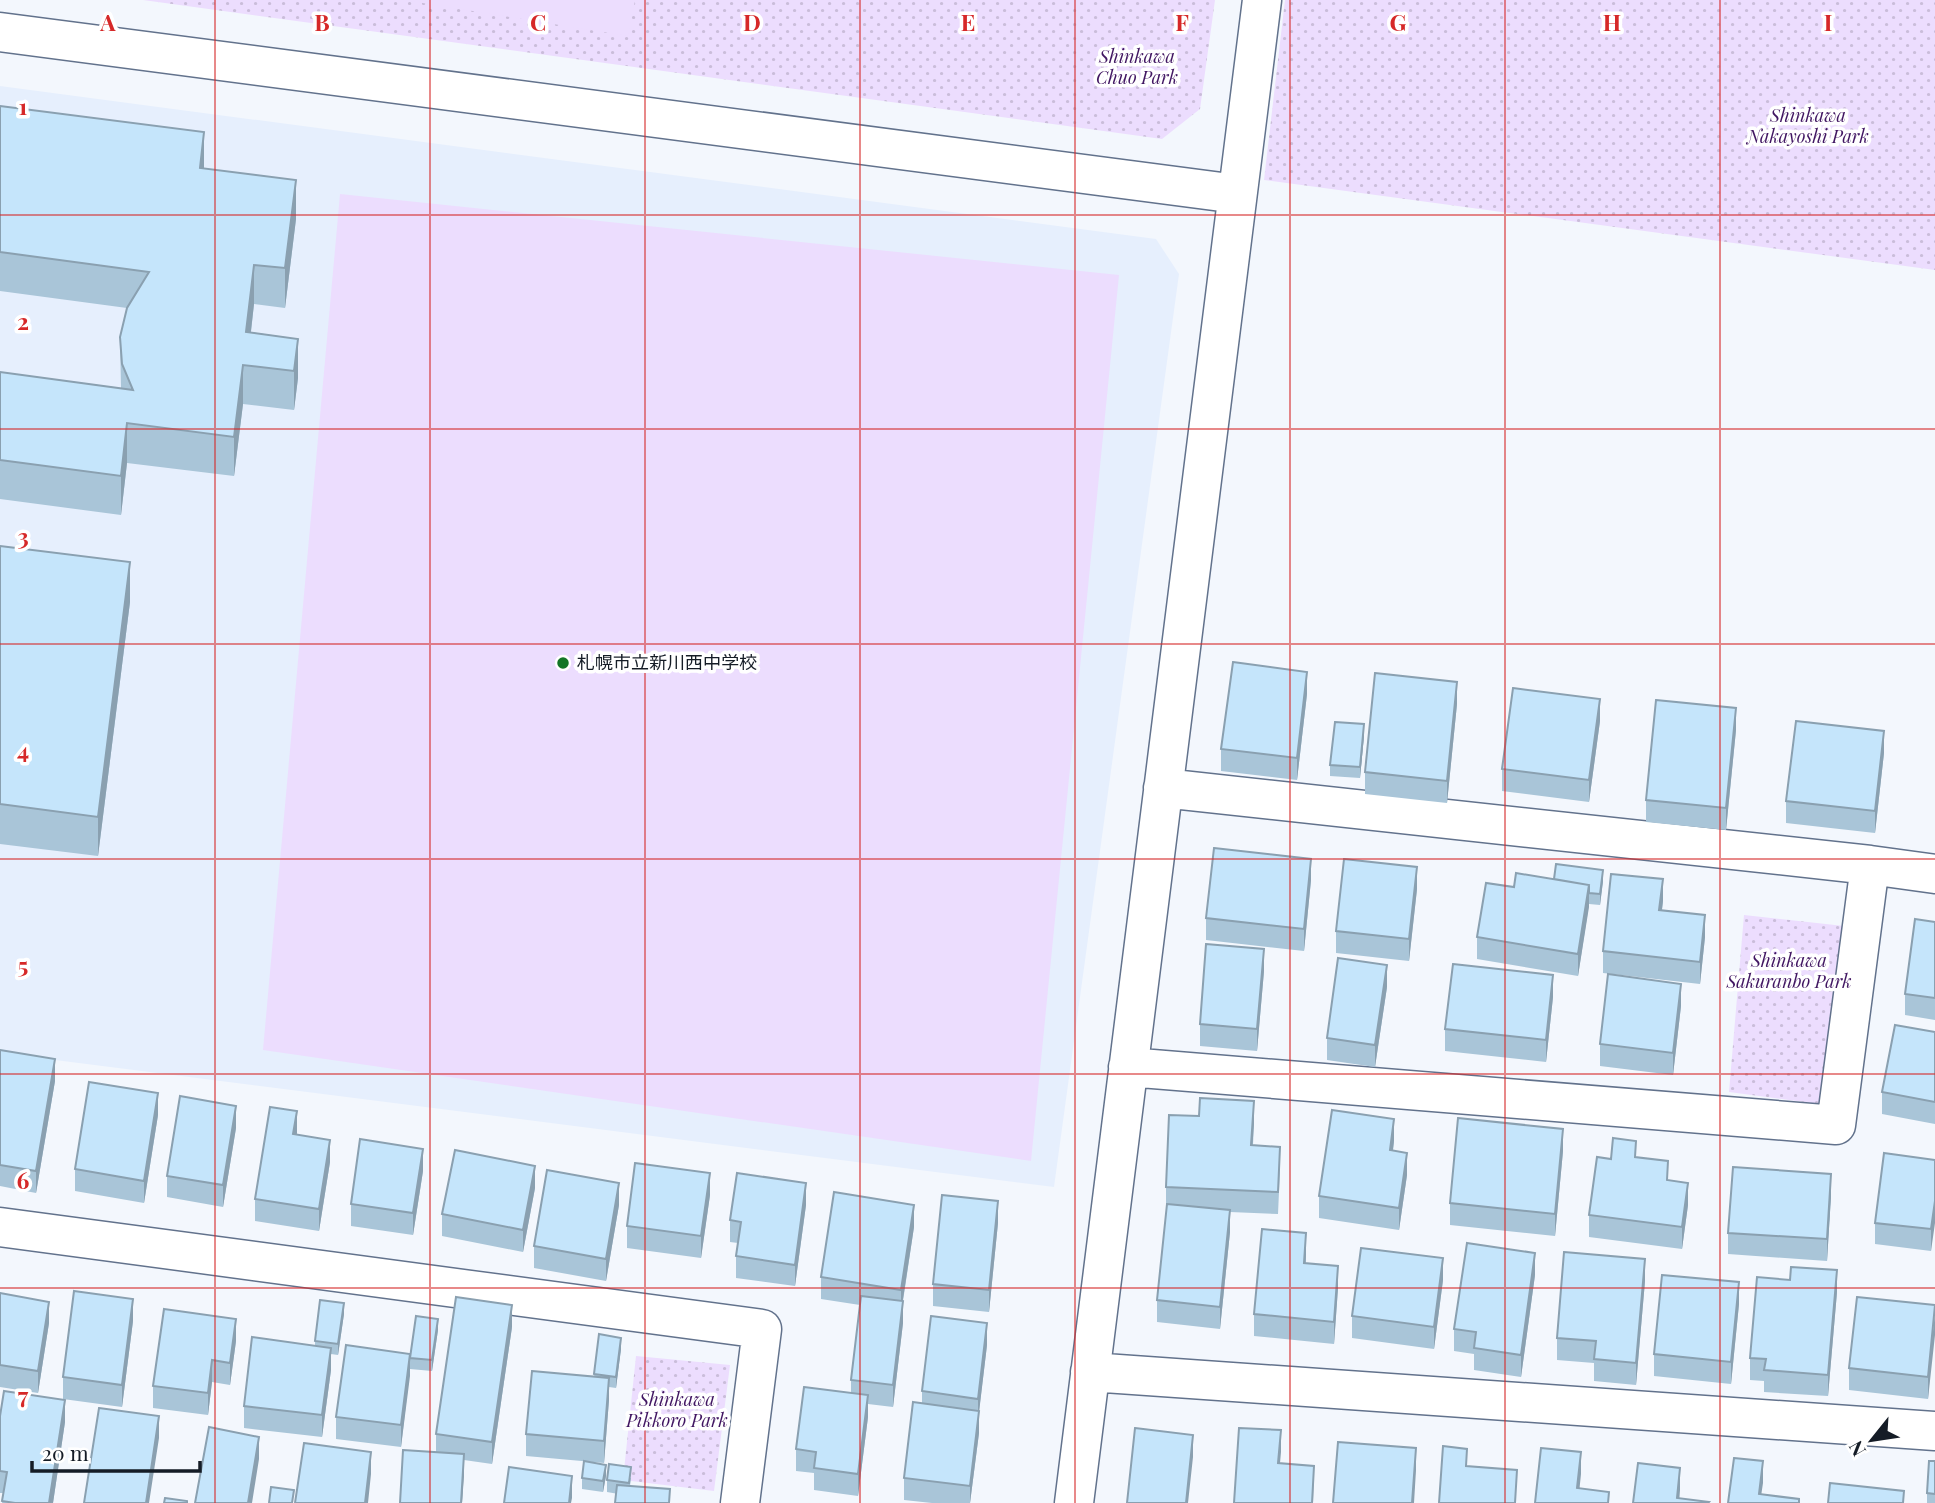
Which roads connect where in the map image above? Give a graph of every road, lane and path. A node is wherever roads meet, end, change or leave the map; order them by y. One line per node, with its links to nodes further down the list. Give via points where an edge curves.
1 (1262, 0): 3 (street)
2 (0, 32): 3 (street)
3 (1237, 194): 4 (street)
4 (1163, 788): 5 (street); 7 (street)
5 (1870, 865): 6 (street); 7 (street, via 1836,1125)
6 (1935, 874)
7 (1128, 1067): 9 (street)
8 (0, 1227): 11 (street, via 762,1329)
9 (1090, 1372): 10 (street); 12 (street)
10 (1935, 1431)
11 (740, 1503)
12 (1074, 1503)

